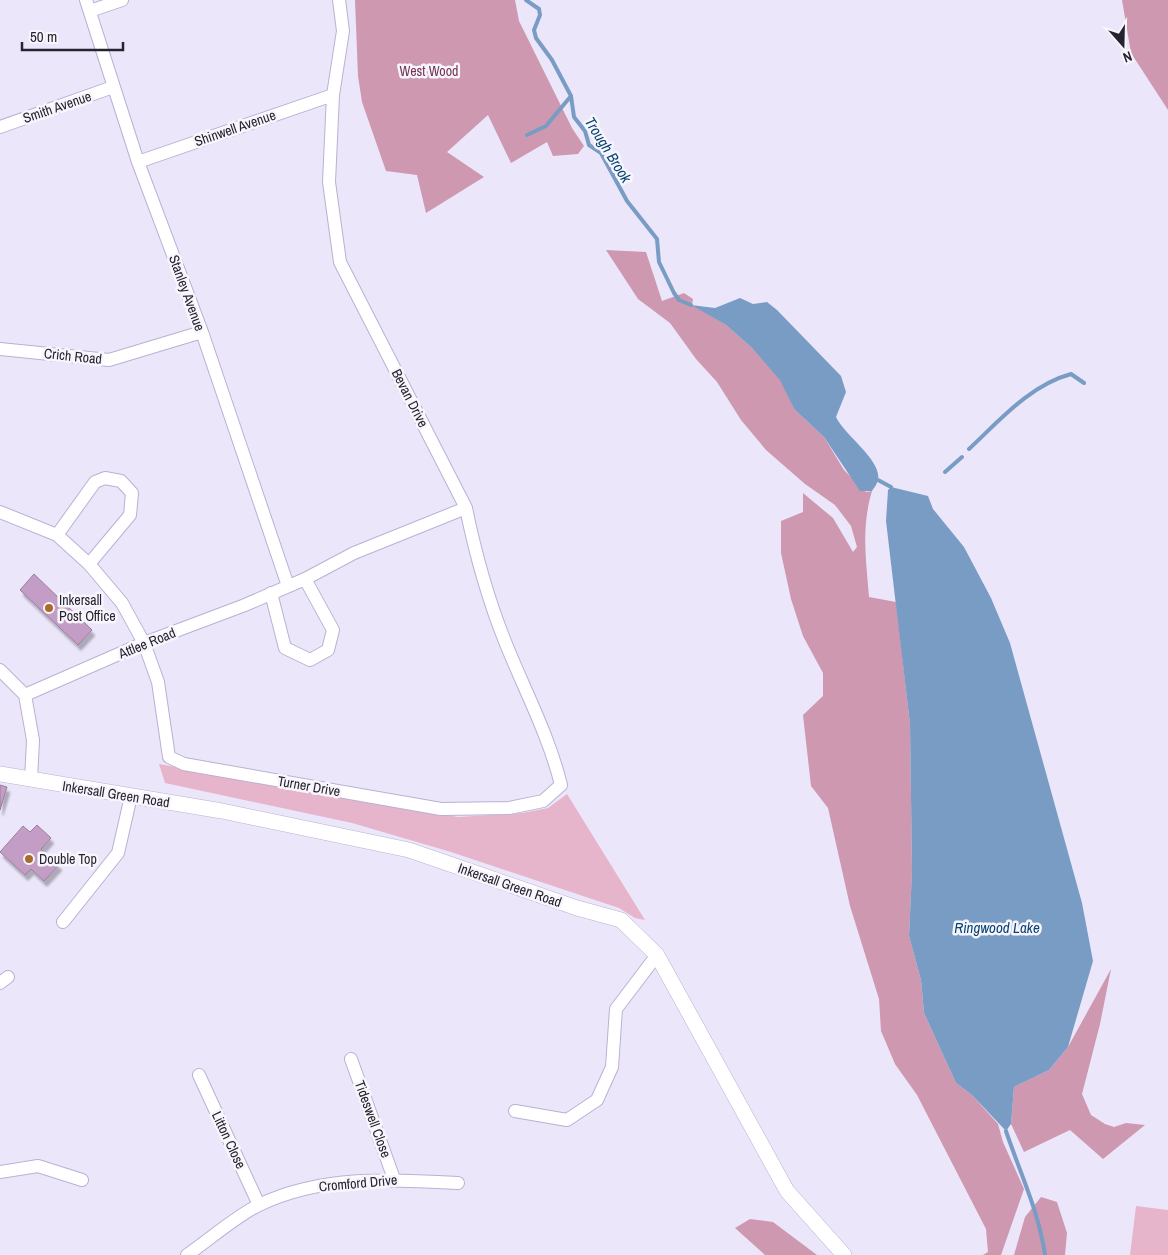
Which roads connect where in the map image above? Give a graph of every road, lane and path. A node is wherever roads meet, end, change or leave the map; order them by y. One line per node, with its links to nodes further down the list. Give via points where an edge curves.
1 (122, 0): 3 (street)
2 (339, 0): 5 (street, Bevan Drive, via 343,31)
3 (88, 6): 4 (street, Stanley Avenue)
4 (113, 87): 6 (street, Smith Avenue); 7 (street, Stanley Avenue)
5 (333, 94): 7 (street, Shinwell Avenue); 10 (street, Bevan Drive, via 329,182 340,262)
6 (0, 127)
7 (138, 162): 8 (street, Stanley Avenue)
8 (202, 332): 9 (street, Crich Road, via 109,360); 15 (street, Stanley Avenue)
9 (0, 349)
10 (466, 508): 14 (street, Attlee Road, via 354,553); 22 (street, Bevan Drive, via 471,535 505,642 554,755)
11 (0, 512): 12 (street)
12 (57, 535): 13 (street); 13 (street, via 95,482 105,478 121,481 132,493 130,515)
13 (89, 564): 17 (street, via 122,603)
14 (305, 578): 15 (street, Attlee Road); 16 (street, via 333,630 328,650 310,660 285,648)
15 (288, 586): 16 (street, Attlee Road)
16 (270, 594): 17 (street, Attlee Road)
17 (144, 643): 19 (street, Attlee Road); 22 (street, Turner Drive, via 158,682 169,757 184,764 441,808 509,808 543,800)
18 (0, 670): 19 (street)
19 (25, 695): 21 (street, via 33,740)
20 (0, 774): 21 (street, Inkersall Green Road)
21 (31, 780): 23 (street, Inkersall Green Road)
22 (561, 786)
23 (131, 796): 24 (street, via 118,854); 25 (street, Inkersall Green Road, via 222,811 409,850 621,920)
24 (64, 922)
25 (657, 955): 28 (street, via 616,1010 612,1067 596,1100 567,1120); 35 (street, Inkersall Green Road, via 787,1191)
26 (351, 1059): 30 (street, Tideswell Close)
27 (199, 1075): 33 (street, Litton Close)
28 (515, 1111)
29 (0, 1172): 31 (street, via 38,1166)
30 (394, 1179): 32 (street, Cromford Drive); 33 (street, Cromford Drive, via 320,1185)
31 (82, 1180)
32 (458, 1183)
33 (259, 1205): 34 (street, Cromford Drive)
34 (187, 1255)
35 (844, 1255)

